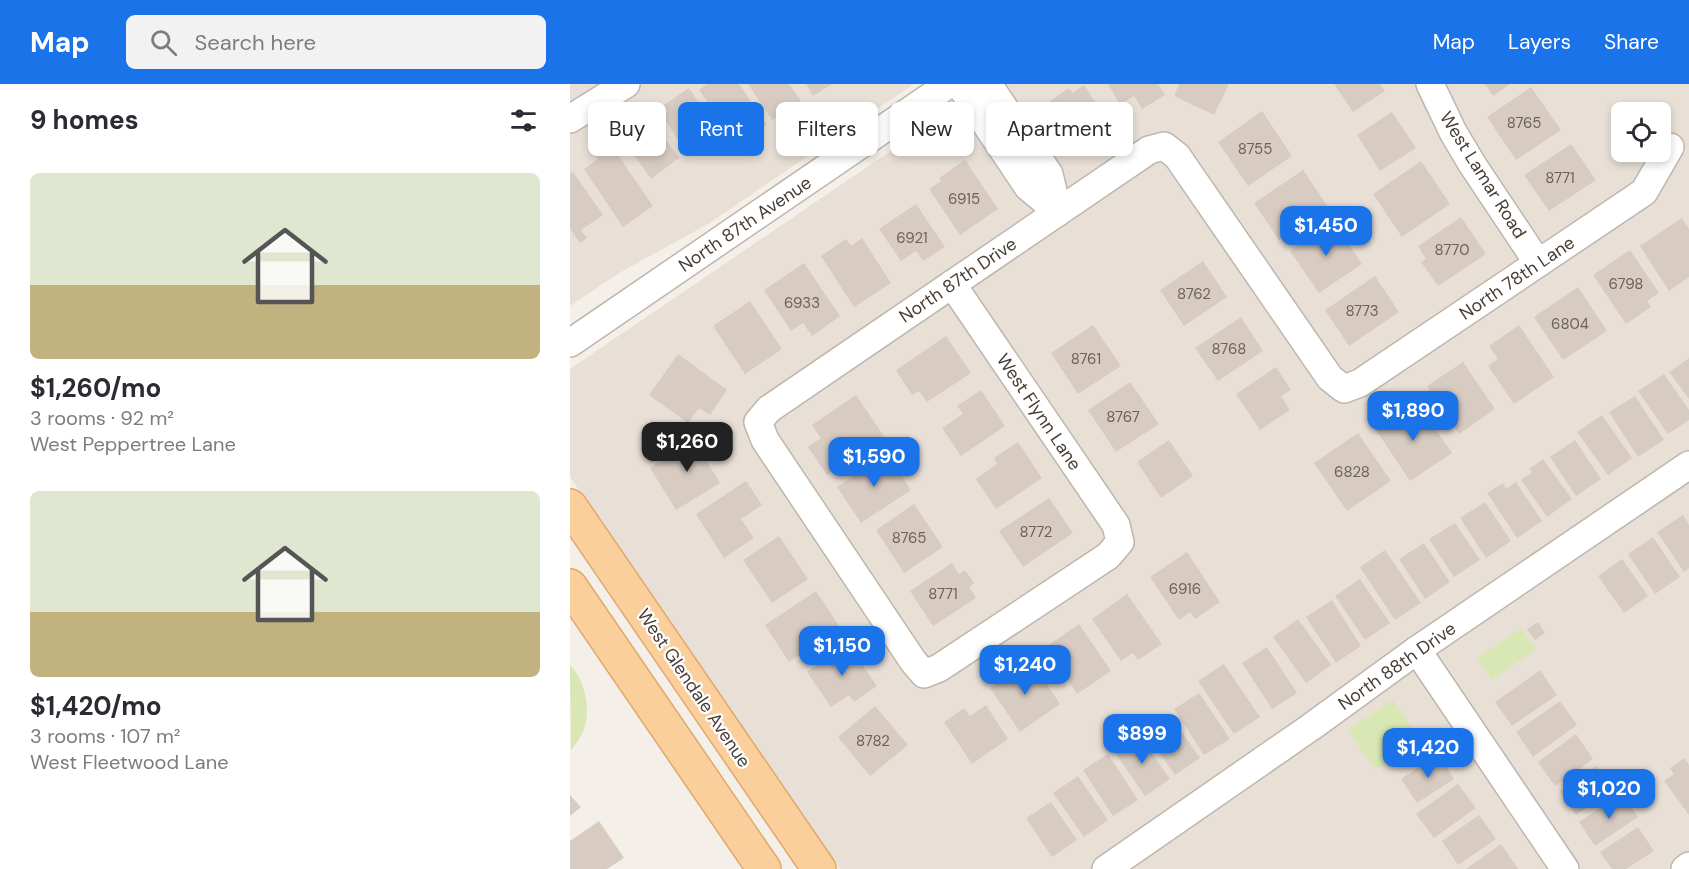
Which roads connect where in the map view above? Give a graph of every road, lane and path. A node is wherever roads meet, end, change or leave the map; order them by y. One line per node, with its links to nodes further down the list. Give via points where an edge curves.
1 (626, 84): 6 (street)
2 (949, 84): 11 (street, North 87th Avenue)
3 (959, 84): 8 (street, via 1028,187)
4 (988, 84): 8 (street, via 1049,174)
5 (1430, 84): 9 (street, West Lamar Road, via 1467,156)
6 (570, 119)
7 (1661, 162): 9 (street, North 78th Lane, via 1644,192)
8 (1058, 212): 10 (street, North 87th Drive); 12 (street, North 87th Drive, via 1149,150 1164,146 1178,156 1330,378)
9 (1539, 263): 12 (street, North 78th Lane, via 1360,383)
10 (952, 284): 17 (street, North 87th Drive, via 769,409 758,422 765,440); 17 (street, West Flynn Lane, via 1116,525 1120,542 1108,556 939,668)
11 (570, 343)
12 (1344, 389)
13 (1689, 465): 16 (street, North 88th Drive)
14 (570, 506): 20 (main road, West Glendale Avenue)
15 (570, 586): 19 (main road)
16 (1417, 650): 21 (street, North 88th Drive); 22 (street)
17 (924, 674)
18 (1689, 866): 23 (street)
19 (764, 869)
20 (819, 869)
21 (1107, 869)
22 (1565, 869)
23 (1685, 869)

